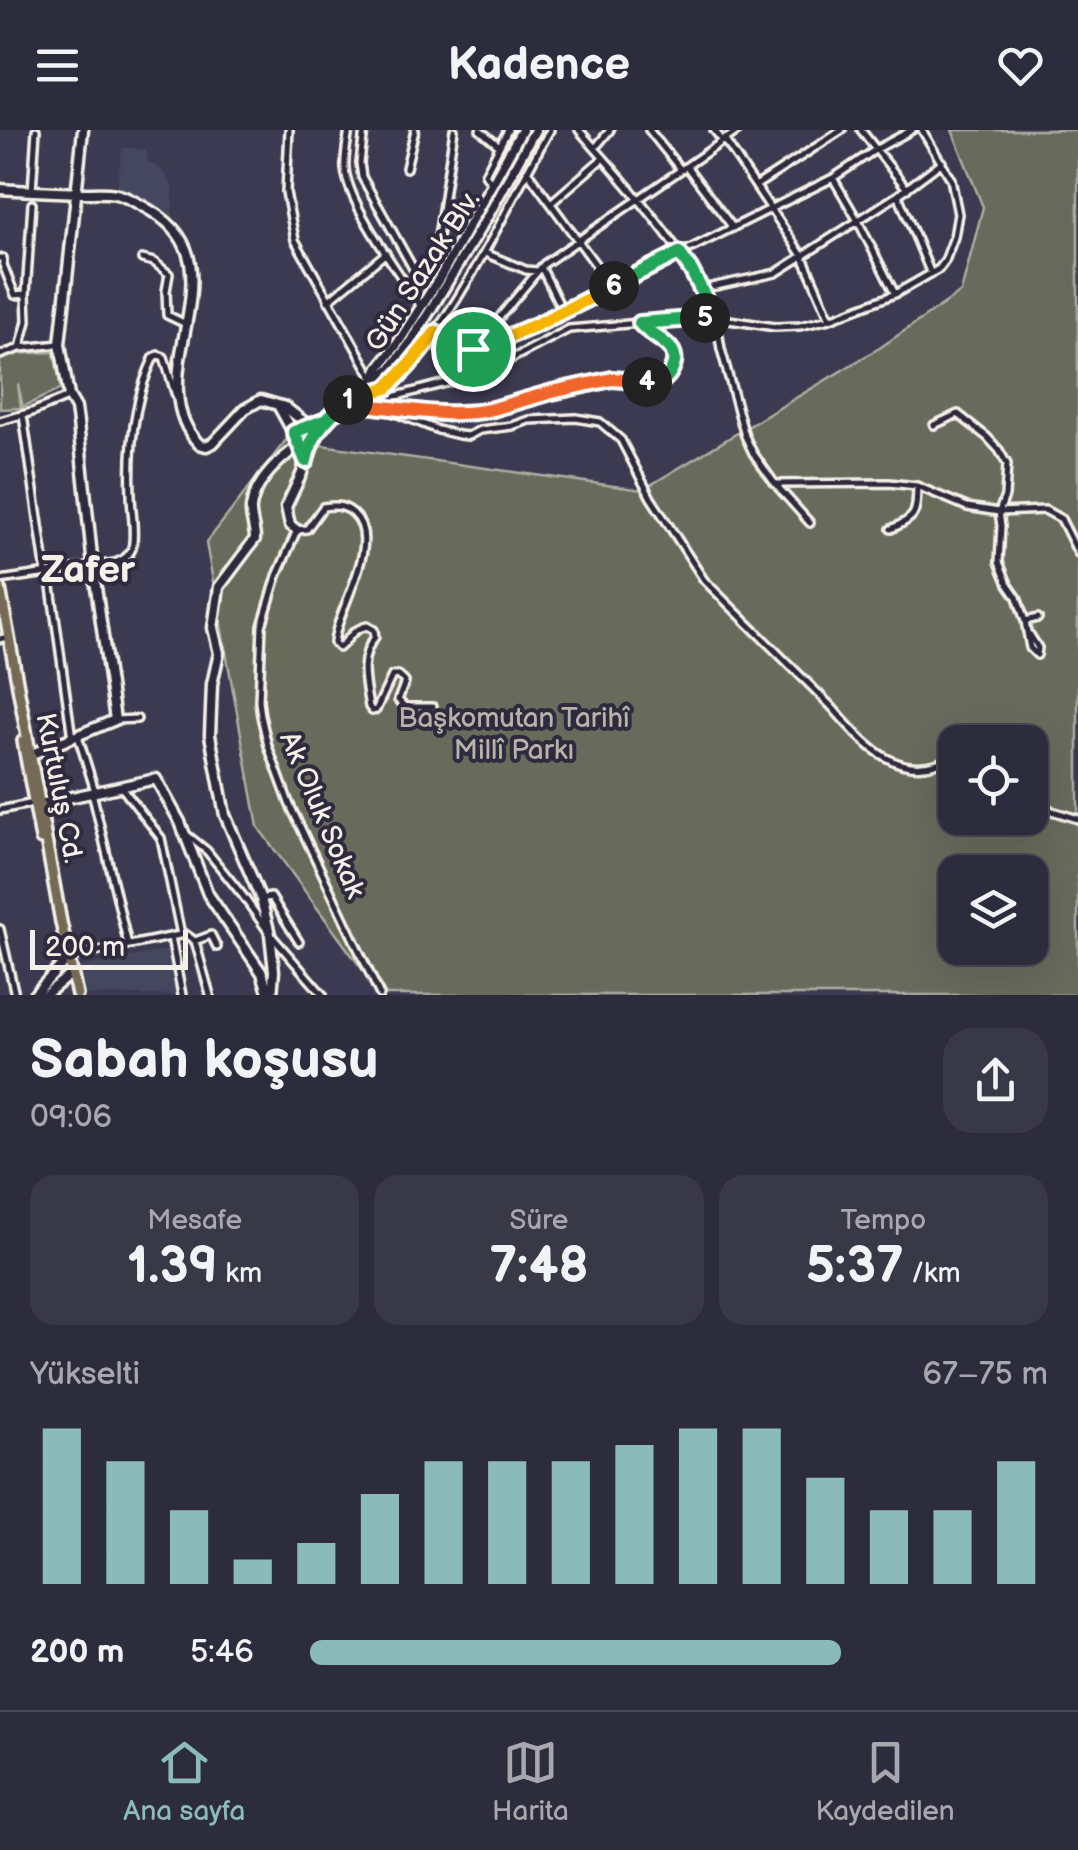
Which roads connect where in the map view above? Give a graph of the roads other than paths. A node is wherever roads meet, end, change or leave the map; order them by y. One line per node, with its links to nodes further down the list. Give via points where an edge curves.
1 (36, 130): 36 (street)
2 (83, 130): 37 (street)
3 (289, 130): 60 (street, via 289,219)
4 (349, 130): 48 (street, via 349,186)
5 (364, 130): 54 (street, via 362,177)
6 (415, 130): 28 (street)
7 (454, 130): 54 (street, via 438,237)
8 (480, 130): 23 (street)
9 (508, 130): 23 (street)
10 (522, 130): 32 (street, Gün Sazak Blv.)
11 (535, 130): 72 (street, Gün Sazak Blv., via 411,342)
12 (550, 130): 30 (street)
13 (580, 130): 24 (street)
14 (610, 130): 24 (street)
15 (649, 130): 29 (street)
16 (714, 130): 22 (street)
17 (739, 130): 22 (street)
18 (842, 130): 33 (street)
19 (861, 130): 25 (street)
20 (912, 130): 25 (street)
21 (922, 130): 27 (street)
22 (726, 136): 29 (street); 33 (street)
23 (499, 146): 32 (street, via 485,174)
24 (595, 148): 26 (street)
25 (875, 150): 31 (street); 35 (street)
26 (604, 158): 39 (street); 40 (street)
27 (942, 162): 35 (street); 53 (street, via 958,223 945,261)
28 (406, 168)
29 (683, 168): 39 (street); 44 (street)
30 (527, 171): 40 (street); 46 (street)
31 (833, 178): 42 (street); 43 (street)
32 (492, 185): 61 (street, Gün Sazak Blv.)
33 (757, 185): 42 (street)
34 (0, 189): 36 (street)
35 (907, 189): 38 (street)
36 (32, 191): 37 (street)
37 (77, 192): 66 (street, via 117,194 178,231 192,276); 68 (street)
38 (898, 195): 43 (street); 53 (street)
39 (639, 200): 45 (street); 47 (street)
40 (551, 203): 45 (street)
41 (32, 204): 57 (street)
42 (772, 209): 44 (street); 49 (street)
43 (858, 221): 49 (street); 59 (street)
44 (732, 228): 47 (street)
45 (578, 239): 52 (street); 55 (street)
46 (485, 253): 52 (street); 67 (street)
47 (679, 253): 55 (street); 56 (street)
48 (386, 254): 58 (street); 60 (street)
49 (803, 256): 56 (street, via 766,277); 64 (street)
50 (0, 258): 57 (street, via 15,295)
51 (142, 260): 66 (street, via 169,274 167,315)
52 (539, 269): 62 (street); 70 (street)
53 (931, 274): 59 (street)
54 (419, 279): 58 (street)
55 (612, 288): 62 (street)
56 (702, 289): 63 (street)
57 (26, 294): 69 (street)
58 (412, 294): 61 (street)
59 (894, 294): 64 (street)
60 (328, 301): 72 (street)
61 (421, 308): 72 (street, Gün Sazak Blv.)
62 (563, 312): 70 (street)
63 (716, 318): 64 (street, via 776,327); 65 (street); 89 (street, via 745,436)
64 (830, 319)
65 (640, 323): 77 (street, via 564,330 484,374); 78 (street, via 673,354 660,383 612,379 466,414)
66 (186, 324): 79 (street, via 178,372)
67 (436, 332): 70 (street); 73 (street, via 387,388)
68 (60, 344): 69 (street); 74 (street)
69 (20, 348): 71 (street)
70 (473, 349)
71 (0, 355)
72 (374, 381): 73 (street, Gün Sazak Blv.)
73 (362, 391): 75 (street, Gün Sazak Blv.)
74 (69, 396): 80 (street); 96 (street, via 76,408)
75 (344, 403): 77 (street); 81 (street, Gün Sazak Blv.)
76 (276, 404): 79 (street, via 254,404 206,446); 83 (street); 85 (street)
77 (365, 404): 78 (street)
78 (386, 409): 110 (street, via 459,436 529,420 600,422 621,440 704,580 848,728 876,752 908,766)
79 (182, 413): 96 (street, via 158,355 134,424 132,547 115,564)
80 (23, 415): 82 (street); 97 (street)
81 (326, 420): 83 (street); 86 (street, Gün Sazak Blv.)
82 (0, 421)
83 (308, 425): 85 (street); 86 (street)
84 (934, 425): 91 (street, via 958,414 999,450 1006,464)
85 (294, 432): 87 (street)
86 (312, 438): 87 (street); 88 (street)
87 (300, 445): 88 (street); 118 (street, via 259,486 250,512 255,539 219,588 213,628 220,653 210,735 225,815)
88 (306, 461): 94 (street, via 286,508)
89 (775, 484): 90 (street); 92 (street)
90 (918, 486): 91 (street, via 967,507); 93 (street, via 912,518)
91 (999, 512): 95 (street, via 1052,513); 101 (street, via 998,562)
92 (810, 522)
93 (891, 528)
94 (297, 530): 105 (street, via 308,530 329,506 357,518 363,550 334,643 339,648 358,628 374,630 363,662 372,711 392,676 405,682 398,700 405,706); 138 (street, Ak Oluk Sokak, via 262,626 260,716 289,803)
95 (1078, 553)
96 (93, 566): 97 (street); 107 (street)
97 (47, 573): 98 (street); 108 (street)
98 (0, 580)
99 (0, 588): 109 (main road, Kurtuluş Cd.)
100 (1038, 618): 101 (street)
101 (1025, 621): 103 (street)
102 (0, 625): 104 (main road, Kurtuluş Cd.)
103 (1028, 633)
104 (1, 639): 113 (main road, Kurtuluş Cd.)
105 (433, 708)
106 (137, 719): 107 (street)
107 (115, 720): 108 (street)
108 (75, 736): 109 (street); 112 (street)
109 (32, 754): 113 (main road, Kurtuluş Cd.)
110 (938, 763)
111 (120, 786): 112 (street); 117 (street, via 156,779); 120 (street, via 160,838)
112 (94, 791): 113 (street); 126 (street)
113 (37, 804): 115 (street); 128 (main road, Kurtuluş Cd.)
114 (1048, 808): 116 (street)
115 (0, 810)
116 (1078, 819)
117 (184, 834): 121 (street, via 207,851); 136 (street, via 208,894)
118 (261, 899): 121 (street); 125 (street, via 271,897)
119 (0, 929): 123 (street)
120 (181, 934): 122 (street); 124 (street)
121 (270, 934): 136 (street); 137 (street)
122 (171, 937): 126 (street); 134 (street)
123 (1, 939): 130 (street)
124 (196, 941): 127 (street, via 211,935); 135 (street)
125 (299, 942)
126 (128, 945): 128 (street)
127 (217, 947)
128 (67, 959): 129 (main road, Kurtuluş Cd.); 131 (street)
129 (70, 975): 132 (street); 133 (main road, Kurtuluş Cd.)
130 (15, 995)
131 (34, 995)
132 (45, 995)
133 (74, 995)
134 (182, 995)
135 (210, 995)
136 (271, 995)
137 (322, 995)
138 (380, 995)

